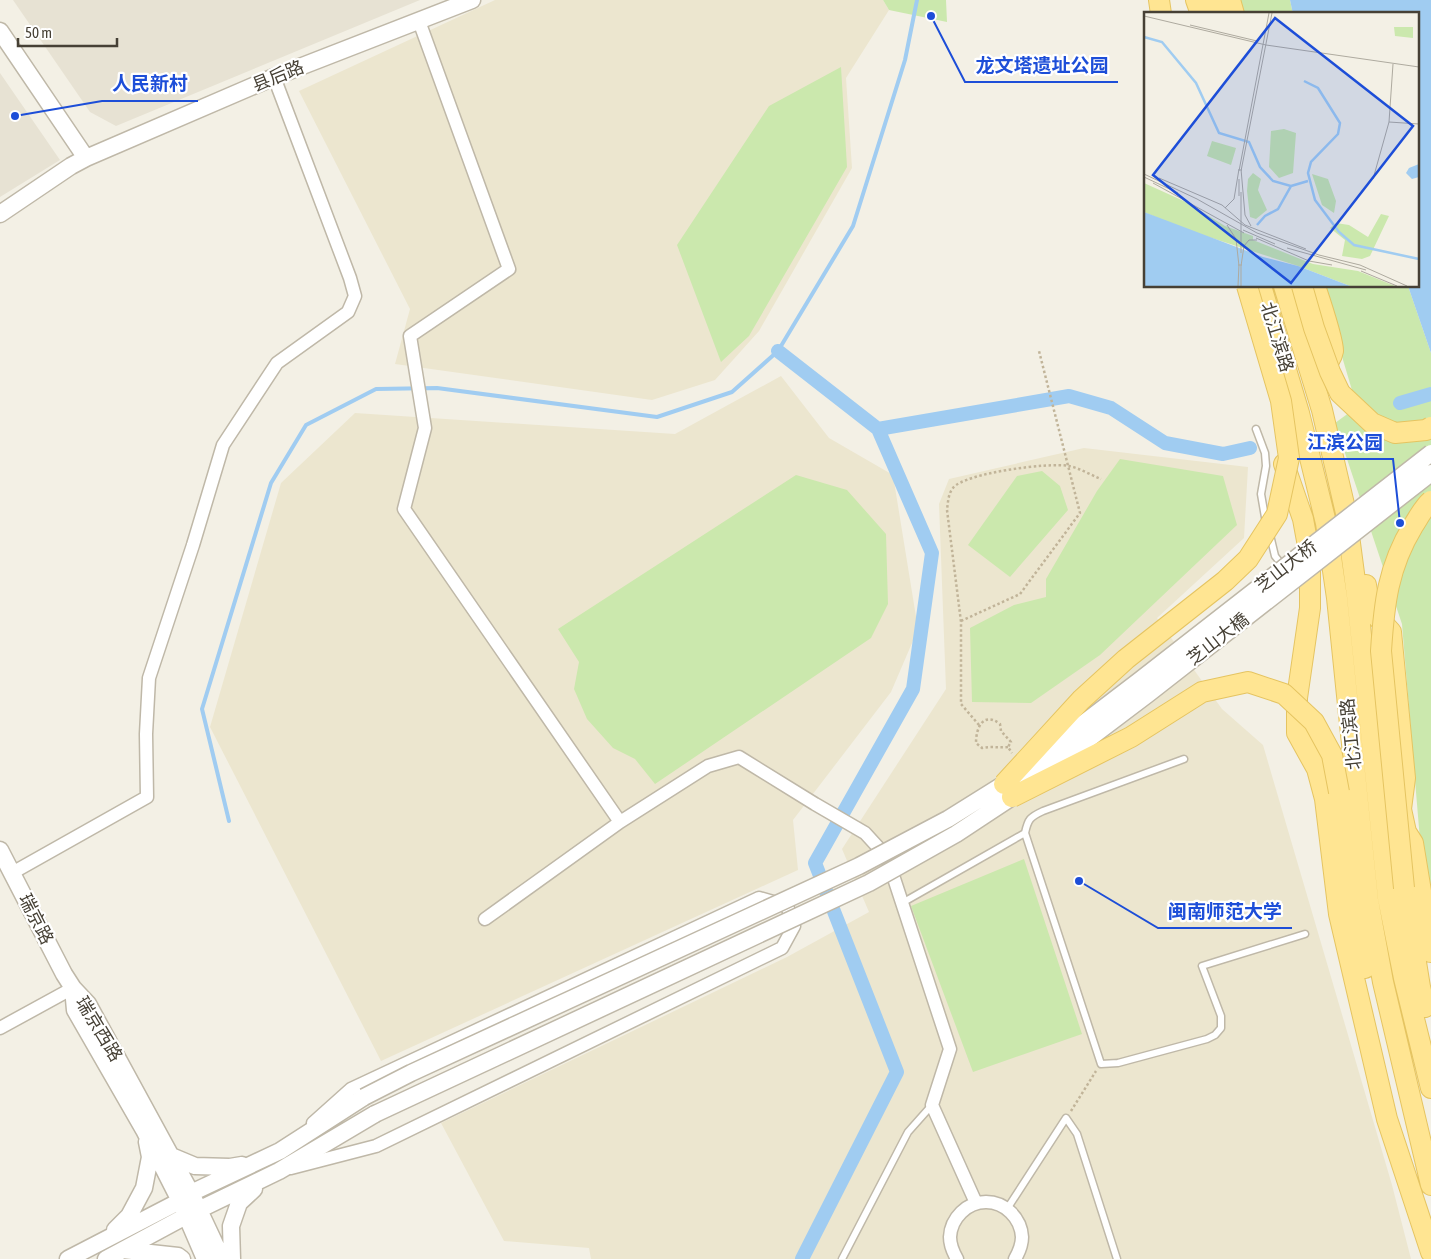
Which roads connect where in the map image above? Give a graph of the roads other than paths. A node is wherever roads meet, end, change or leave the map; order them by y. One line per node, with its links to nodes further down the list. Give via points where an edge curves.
1 (472, 0): 6 (street, 县后路)
2 (1196, 0): 4 (main road)
3 (1211, 0): 5 (main road)
4 (1200, 12)
5 (1215, 12)
6 (420, 21): 8 (street, 县后路); 28 (street, via 509,269 410,336 425,428 404,509)
7 (0, 31): 9 (street)
8 (274, 77): 9 (street, 县后路); 31 (street, via 354,296 348,312 277,363 223,445 149,678 147,798)
9 (86, 158): 10 (street, 县后路)
10 (0, 214)
11 (1238, 288): 24 (main road, via 1276,410 1281,454 1303,519 1310,557)
12 (1248, 288): 27 (main road, bridge, via 1281,401 1289,458 1277,514 1248,559 1225,582 1126,659 1081,700)
13 (1263, 288): 46 (main road, 北江滨路, via 1299,413 1326,523 1338,608 1368,900 1383,982)
14 (1285, 288): 39 (main road, 北江滨路, via 1322,410 1346,513 1388,898)
15 (1303, 288): 17 (main road, bridge, via 1340,393 1372,423 1395,433)
16 (1316, 288): 35 (main road, via 1331,338 1333,351 1325,369 1350,480 1368,597 1373,612 1391,632 1405,778 1401,809 1406,832 1413,843)
17 (1431, 427)
18 (1256, 429): 22 (lane, via 1265,453 1261,494 1263,511 1275,556)
19 (1431, 453): 25 (street, 芝山大桥, bridge)
20 (1431, 473): 25 (street, 芝山大橋, bridge)
21 (1431, 501): 38 (main road, bridge, via 1404,542 1390,578 1383,614 1382,651 1404,888 1420,987)
22 (1286, 570)
23 (1292, 577): 24 (lane)
24 (1303, 591): 53 (main road, via 1310,608 1297,698 1296,733 1317,770 1325,799 1339,914 1387,1119)
25 (1144, 687): 27 (street, bridge)
26 (1184, 759): 29 (lane, via 1043,811 1028,821)
27 (1008, 791): 42 (street, bridge, via 859,866 364,1097); 45 (street, bridge, via 956,834 869,883 375,1114); 49 (main road, bridge, via 1131,737 1202,692 1248,682 1284,694 1314,722 1332,755 1363,960 1415,1171)
28 (620, 822): 32 (street, via 708,766 739,757 865,833 888,857); 33 (street)
29 (1025, 833): 32 (lane); 34 (lane, via 1101,1064 1118,1063 1215,1035 1221,1028 1221,1016 1202,966)
30 (0, 850): 31 (street, 瑞京路)
31 (12, 873): 36 (street, 瑞京路)
32 (902, 902): 40 (street, via 950,1049)
33 (485, 918)
34 (1304, 934)
35 (1431, 952)
36 (73, 988): 37 (street); 41 (street, 瑞京西路, via 75,1010); 43 (street, 瑞京西路, via 88,1004)
37 (0, 1028)
38 (1431, 1030)
39 (1431, 1088)
40 (932, 1105): 47 (street); 60 (lane, via 908,1132)
41 (144, 1130): 48 (street, 瑞京西路); 51 (street, via 150,1157 144,1188 129,1216)
42 (280, 1151): 44 (street); 45 (street, via 351,1090 759,898 787,906 794,926 782,948 376,1146)
43 (171, 1156): 44 (street, via 196,1166 230,1167); 48 (street, 瑞京西路)
44 (259, 1162): 48 (street)
45 (274, 1174): 48 (street); 59 (street, via 239,1203 231,1226)
46 (1431, 1185)
47 (976, 1203): 50 (street, via 997,1204); 61 (street, via 957,1216 952,1226 950,1238)
48 (189, 1205): 51 (street); 52 (street); 57 (street, 瑞京西路); 58 (street, 瑞京西路)
49 (1431, 1206)
50 (1007, 1209): 62 (street, via 1015,1216 1021,1232); 63 (lane, via 1066,1118 1077,1134)
51 (108, 1238): 54 (street)
52 (123, 1250): 55 (street); 56 (street)
53 (1431, 1252)
54 (68, 1259)
55 (106, 1259)
56 (182, 1259)
57 (205, 1259)
58 (222, 1259)
59 (232, 1259)
60 (842, 1259)
61 (957, 1259)
62 (1016, 1259)
63 (1117, 1259)

